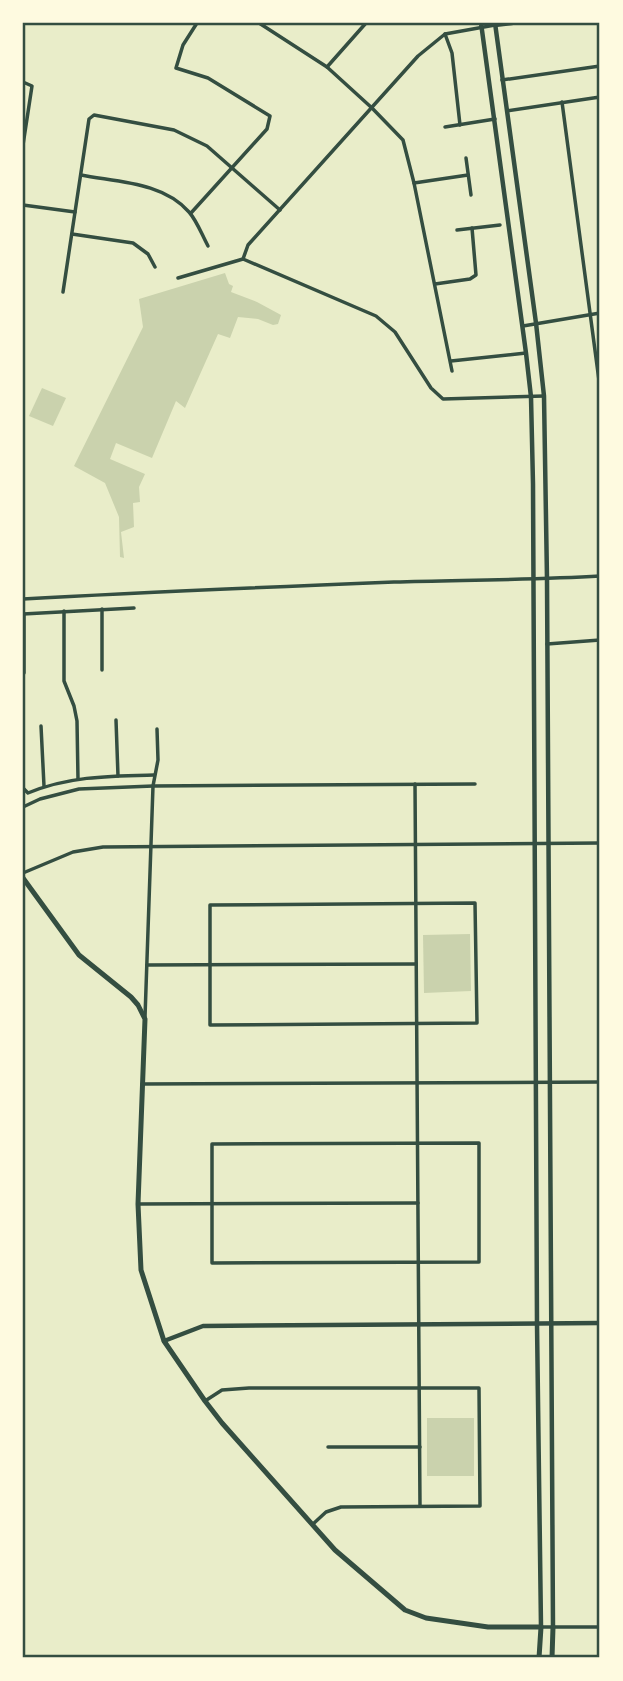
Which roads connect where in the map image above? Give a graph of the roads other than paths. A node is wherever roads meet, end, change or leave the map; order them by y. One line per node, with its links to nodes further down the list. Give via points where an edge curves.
1 (197, 23): 21 (street, via 176,68 208,78 270,116 267,129)
2 (259, 23): 9 (street)
3 (512, 23): 5 (street)
4 (362, 24): 9 (street)
5 (495, 24): 6 (street); 10 (street)
6 (481, 25): 7 (street); 16 (street)
7 (445, 34): 14 (street, via 418,56); 17 (street, via 452,53)
8 (600, 66): 10 (street)
9 (327, 67): 14 (street)
10 (502, 80): 15 (street)
11 (23, 82): 19 (street, via 32,86)
12 (600, 97): 13 (street)
13 (562, 102): 15 (street); 41 (street)
14 (372, 108): 24 (street, via 403,140); 27 (street)
15 (508, 111): 42 (street)
16 (495, 119): 17 (street); 43 (street)
17 (460, 125): 18 (street)
18 (445, 127)
19 (23, 143)
20 (466, 158): 23 (street)
21 (232, 167): 22 (street, via 207,146 174,130 94,115 89,119); 27 (street); 29 (street)
22 (81, 175): 28 (street); 29 (street, via 155,189)
23 (468, 175): 24 (street); 25 (street)
24 (414, 183): 38 (street)
25 (471, 195)
26 (23, 205): 28 (street)
27 (280, 210): 35 (street, via 248,245)
28 (75, 212): 33 (street)
29 (191, 213): 34 (street)
30 (500, 225): 31 (street)
31 (472, 228): 32 (street); 38 (street, via 476,275)
32 (457, 230)
33 (72, 234): 36 (street, via 133,243 148,254); 39 (street)
34 (208, 246)
35 (243, 259): 37 (street); 49 (street, via 376,316 395,332 443,399)
36 (155, 267)
37 (178, 278)
38 (435, 284): 45 (street)
39 (63, 292)
40 (600, 313): 41 (street)
41 (590, 315): 42 (street); 47 (street)
42 (536, 323): 43 (street); 48 (street)
43 (523, 326): 44 (street)
44 (526, 353): 45 (street); 49 (street)
45 (451, 361): 46 (street)
46 (452, 371)
47 (600, 388)
48 (544, 396): 49 (street); 51 (street)
49 (531, 397): 52 (street)
50 (600, 576): 51 (street)
51 (547, 579): 52 (street); 59 (street)
52 (533, 580): 53 (street); 75 (street)
53 (23, 599)
54 (134, 608): 55 (street)
55 (103, 609): 56 (street); 60 (street)
56 (64, 611): 57 (street); 67 (street, via 64,681 77,721)
57 (24, 614): 61 (street)
58 (600, 640): 59 (street)
59 (547, 644): 74 (street)
60 (102, 670)
61 (24, 673)
62 (116, 720): 66 (street)
63 (41, 726): 70 (street)
64 (157, 729): 65 (street)
65 (154, 775): 66 (street); 71 (street)
66 (118, 776): 67 (street)
67 (78, 779): 70 (street)
68 (415, 784): 69 (street); 71 (street); 77 (street)
69 (475, 784)
70 (44, 786): 72 (street, via 28,793)
71 (153, 786): 73 (street, via 79,789); 78 (street)
72 (23, 788)
73 (23, 807)
74 (549, 842): 75 (street); 76 (street); 89 (street)
75 (534, 843): 77 (street); 88 (street)
76 (600, 843)
77 (416, 844): 78 (street); 80 (street)
78 (151, 846): 79 (street, via 73,852); 82 (street)
79 (23, 876): 84 (main road, via 79,955 131,997)
80 (416, 904): 81 (street); 83 (street, via 210,905); 85 (street, via 475,903 477,1023)
81 (416, 964): 83 (street); 85 (street)
82 (146, 965): 83 (street); 84 (street)
83 (210, 965): 85 (street, via 210,1025)
84 (145, 1019): 90 (main road)
85 (416, 1023): 87 (street)
86 (600, 1082): 89 (street)
87 (417, 1083): 88 (street); 90 (street); 91 (street)
88 (536, 1083): 89 (street); 98 (street)
89 (550, 1083): 96 (street)
90 (142, 1084): 93 (main road)
91 (417, 1143): 92 (street); 94 (street, via 212,1144); 95 (street, via 478,1143 479,1156 479,1262)
92 (418, 1203): 94 (street); 95 (street)
93 (138, 1204): 94 (street); 100 (main road, via 141,1270)
94 (212, 1204): 95 (street, via 212,1263)
95 (418, 1262): 99 (street)
96 (551, 1323): 97 (street); 98 (street); 109 (street)
97 (600, 1323)
98 (537, 1324): 99 (street); 107 (street)
99 (419, 1325): 100 (street, via 203,1326); 101 (street)
100 (164, 1341): 102 (main road)
101 (419, 1387): 102 (street, via 222,1390); 104 (street); 105 (street, via 479,1388 480,1506)
102 (205, 1401): 106 (main road)
103 (328, 1447): 104 (street)
104 (419, 1447): 105 (street)
105 (420, 1506): 106 (street, via 341,1507)
106 (311, 1525): 107 (main road, via 405,1610 488,1628)
107 (541, 1627): 109 (street); 110 (main road)
108 (600, 1627): 109 (street)
109 (553, 1628): 111 (main road)
110 (539, 1658)
111 (552, 1658)

